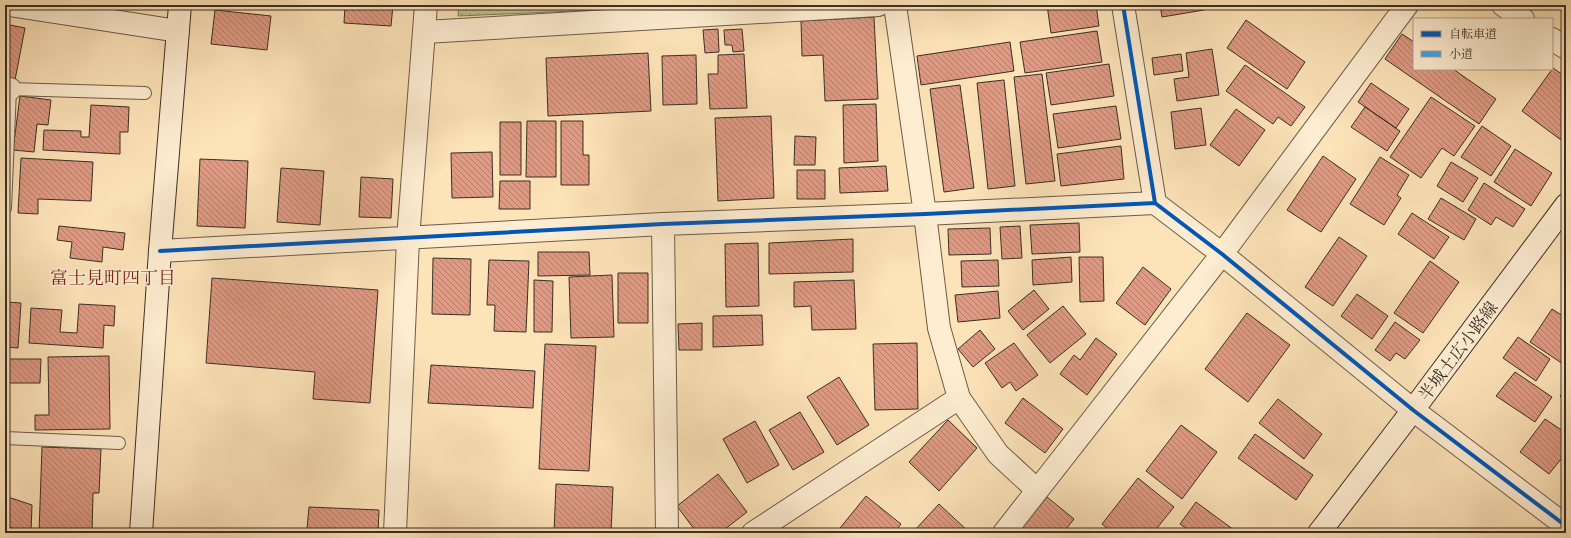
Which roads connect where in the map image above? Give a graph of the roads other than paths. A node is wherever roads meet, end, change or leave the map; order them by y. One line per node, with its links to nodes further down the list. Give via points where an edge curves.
1 (9, 5): 10 (street)
2 (180, 5): 10 (street)
3 (426, 5): 11 (street)
4 (878, 5): 11 (street)
5 (894, 5): 19 (street)
6 (1124, 5): 16 (street)
7 (1407, 5): 23 (street)
8 (1503, 5): 9 (street)
9 (1522, 18)
10 (178, 31): 22 (street)
11 (425, 32): 21 (street)
12 (1553, 40): 13 (street)
13 (1566, 48)
14 (8, 89): 15 (lane); 18 (lane)
15 (145, 93)
16 (1155, 203): 19 (street); 23 (street)
17 (1566, 205): 25 (street, 半城土広小路線)
18 (5, 208)
19 (925, 214): 20 (street); 24 (street, via 939,328)
20 (663, 224): 21 (street); 32 (street)
21 (408, 239): 22 (street); 31 (street)
22 (160, 251): 30 (street)
23 (1222, 254): 25 (street); 28 (street)
24 (959, 398): 28 (street, via 998,454); 33 (street)
25 (1413, 410): 29 (street); 35 (street, 半城土広小路線)
26 (5, 438): 27 (lane)
27 (119, 443)
28 (1037, 490): 34 (street)
29 (1566, 526)
30 (140, 533)
31 (395, 533)
32 (667, 533)
33 (753, 533)
34 (1004, 533)
35 (1318, 533)

